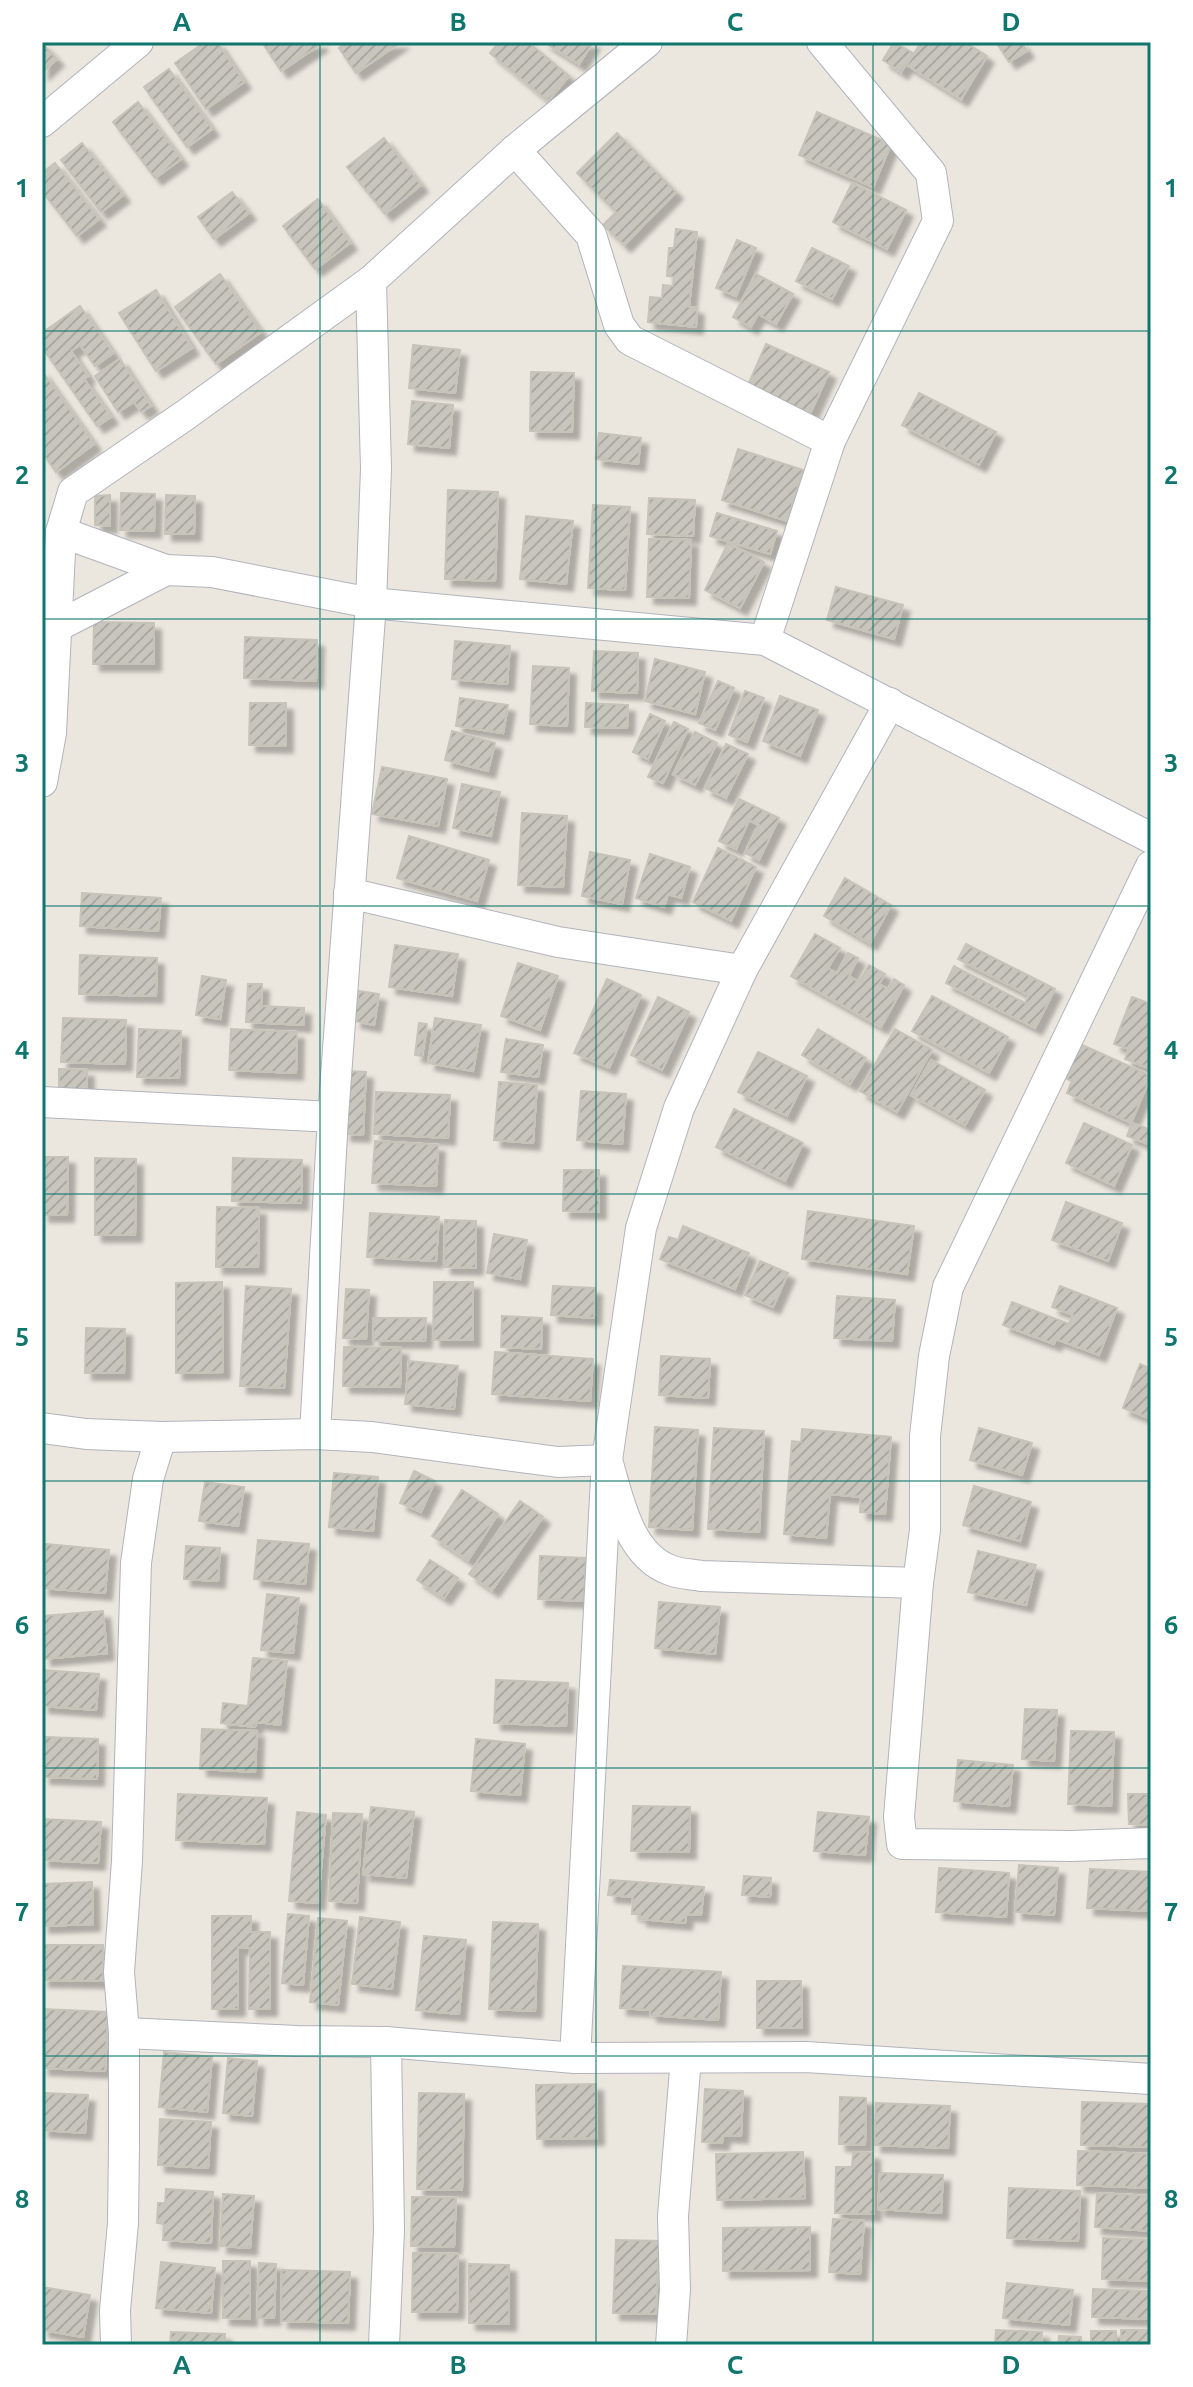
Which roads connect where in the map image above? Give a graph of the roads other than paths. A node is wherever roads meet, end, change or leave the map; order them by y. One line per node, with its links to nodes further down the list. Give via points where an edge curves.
1 (138, 42): 4 (street)
2 (647, 42): 5 (street)
3 (822, 42): 7 (street, via 931,173 938,221)
4 (42, 122)
5 (515, 150): 6 (street); 7 (street, via 591,235 619,325 630,340)
6 (371, 281): 8 (street, via 73,492); 10 (street, via 376,469)
7 (830, 441): 12 (street)
8 (61, 532): 9 (street); 11 (street)
9 (166, 570): 10 (street, via 212,572); 11 (street)
10 (371, 603): 12 (street); 17 (street)
11 (56, 627): 14 (street, via 51,733)
12 (765, 640): 13 (street)
13 (890, 703): 15 (street); 18 (street)
14 (42, 782)
15 (1151, 838)
16 (1151, 866): 25 (street, via 948,1287 925,1436 925,1530)
17 (349, 893): 18 (street, via 558,942); 20 (street)
18 (742, 970): 24 (street, via 679,1108 641,1228)
19 (42, 1102): 20 (street)
20 (333, 1117): 22 (street)
21 (42, 1428): 23 (street)
22 (315, 1434): 23 (street); 24 (street, via 558,1462)
23 (161, 1437): 27 (street, via 148,1479 136,1563 119,1972)
24 (607, 1460): 25 (street, via 626,1522 645,1552 669,1570 701,1576); 29 (street)
25 (918, 1583): 26 (street, via 900,1803 902,1844)
26 (1151, 1843)
27 (124, 2033): 28 (street); 32 (street)
28 (386, 2042): 29 (street); 33 (street, via 389,2230)
29 (575, 2058): 30 (street)
30 (686, 2058): 31 (street, via 806,2057); 34 (street, via 673,2216)
31 (1151, 2079)
32 (116, 2345)
33 (384, 2345)
34 (671, 2345)

